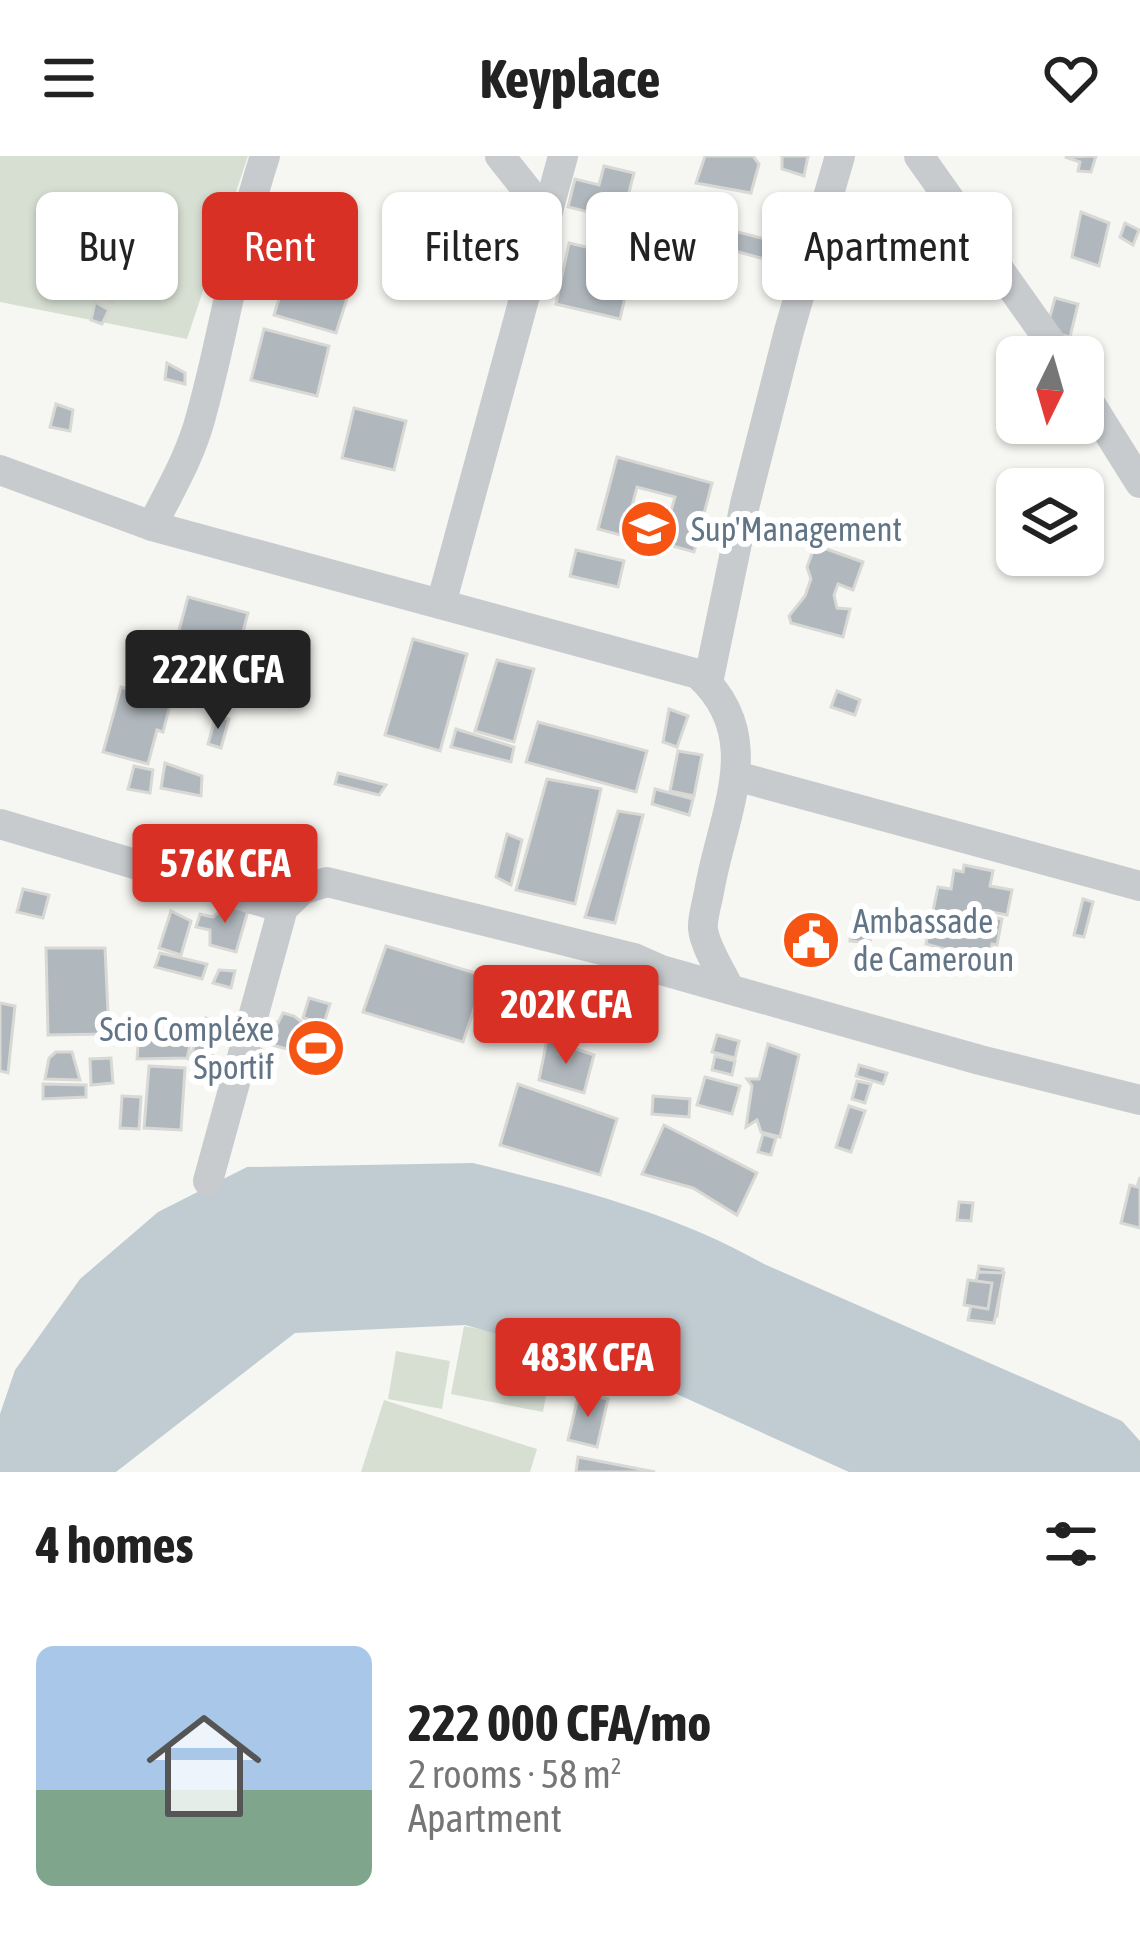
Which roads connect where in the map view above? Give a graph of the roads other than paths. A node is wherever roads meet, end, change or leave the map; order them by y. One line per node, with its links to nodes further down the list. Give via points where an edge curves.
1 (265, 156): 13 (street, via 201,418)
2 (500, 156): 6 (street)
3 (563, 156): 7 (street)
4 (840, 156): 15 (street, via 788,331)
5 (919, 156): 9 (street)
6 (529, 192)
7 (553, 192)
8 (524, 300): 14 (street)
9 (1045, 336)
10 (1104, 426): 12 (street)
11 (0, 470): 13 (street)
12 (1140, 483)
13 (152, 526): 14 (street)
14 (441, 604): 15 (street, via 686,668)
15 (708, 683): 16 (street, via 728,709)
16 (736, 776): 18 (street); 20 (street, via 703,930)
17 (0, 824): 19 (street)
18 (1140, 886)
19 (283, 908): 20 (street, via 302,890 350,885); 22 (street)
20 (729, 988): 21 (street)
21 (1140, 1100)
22 (208, 1181)

